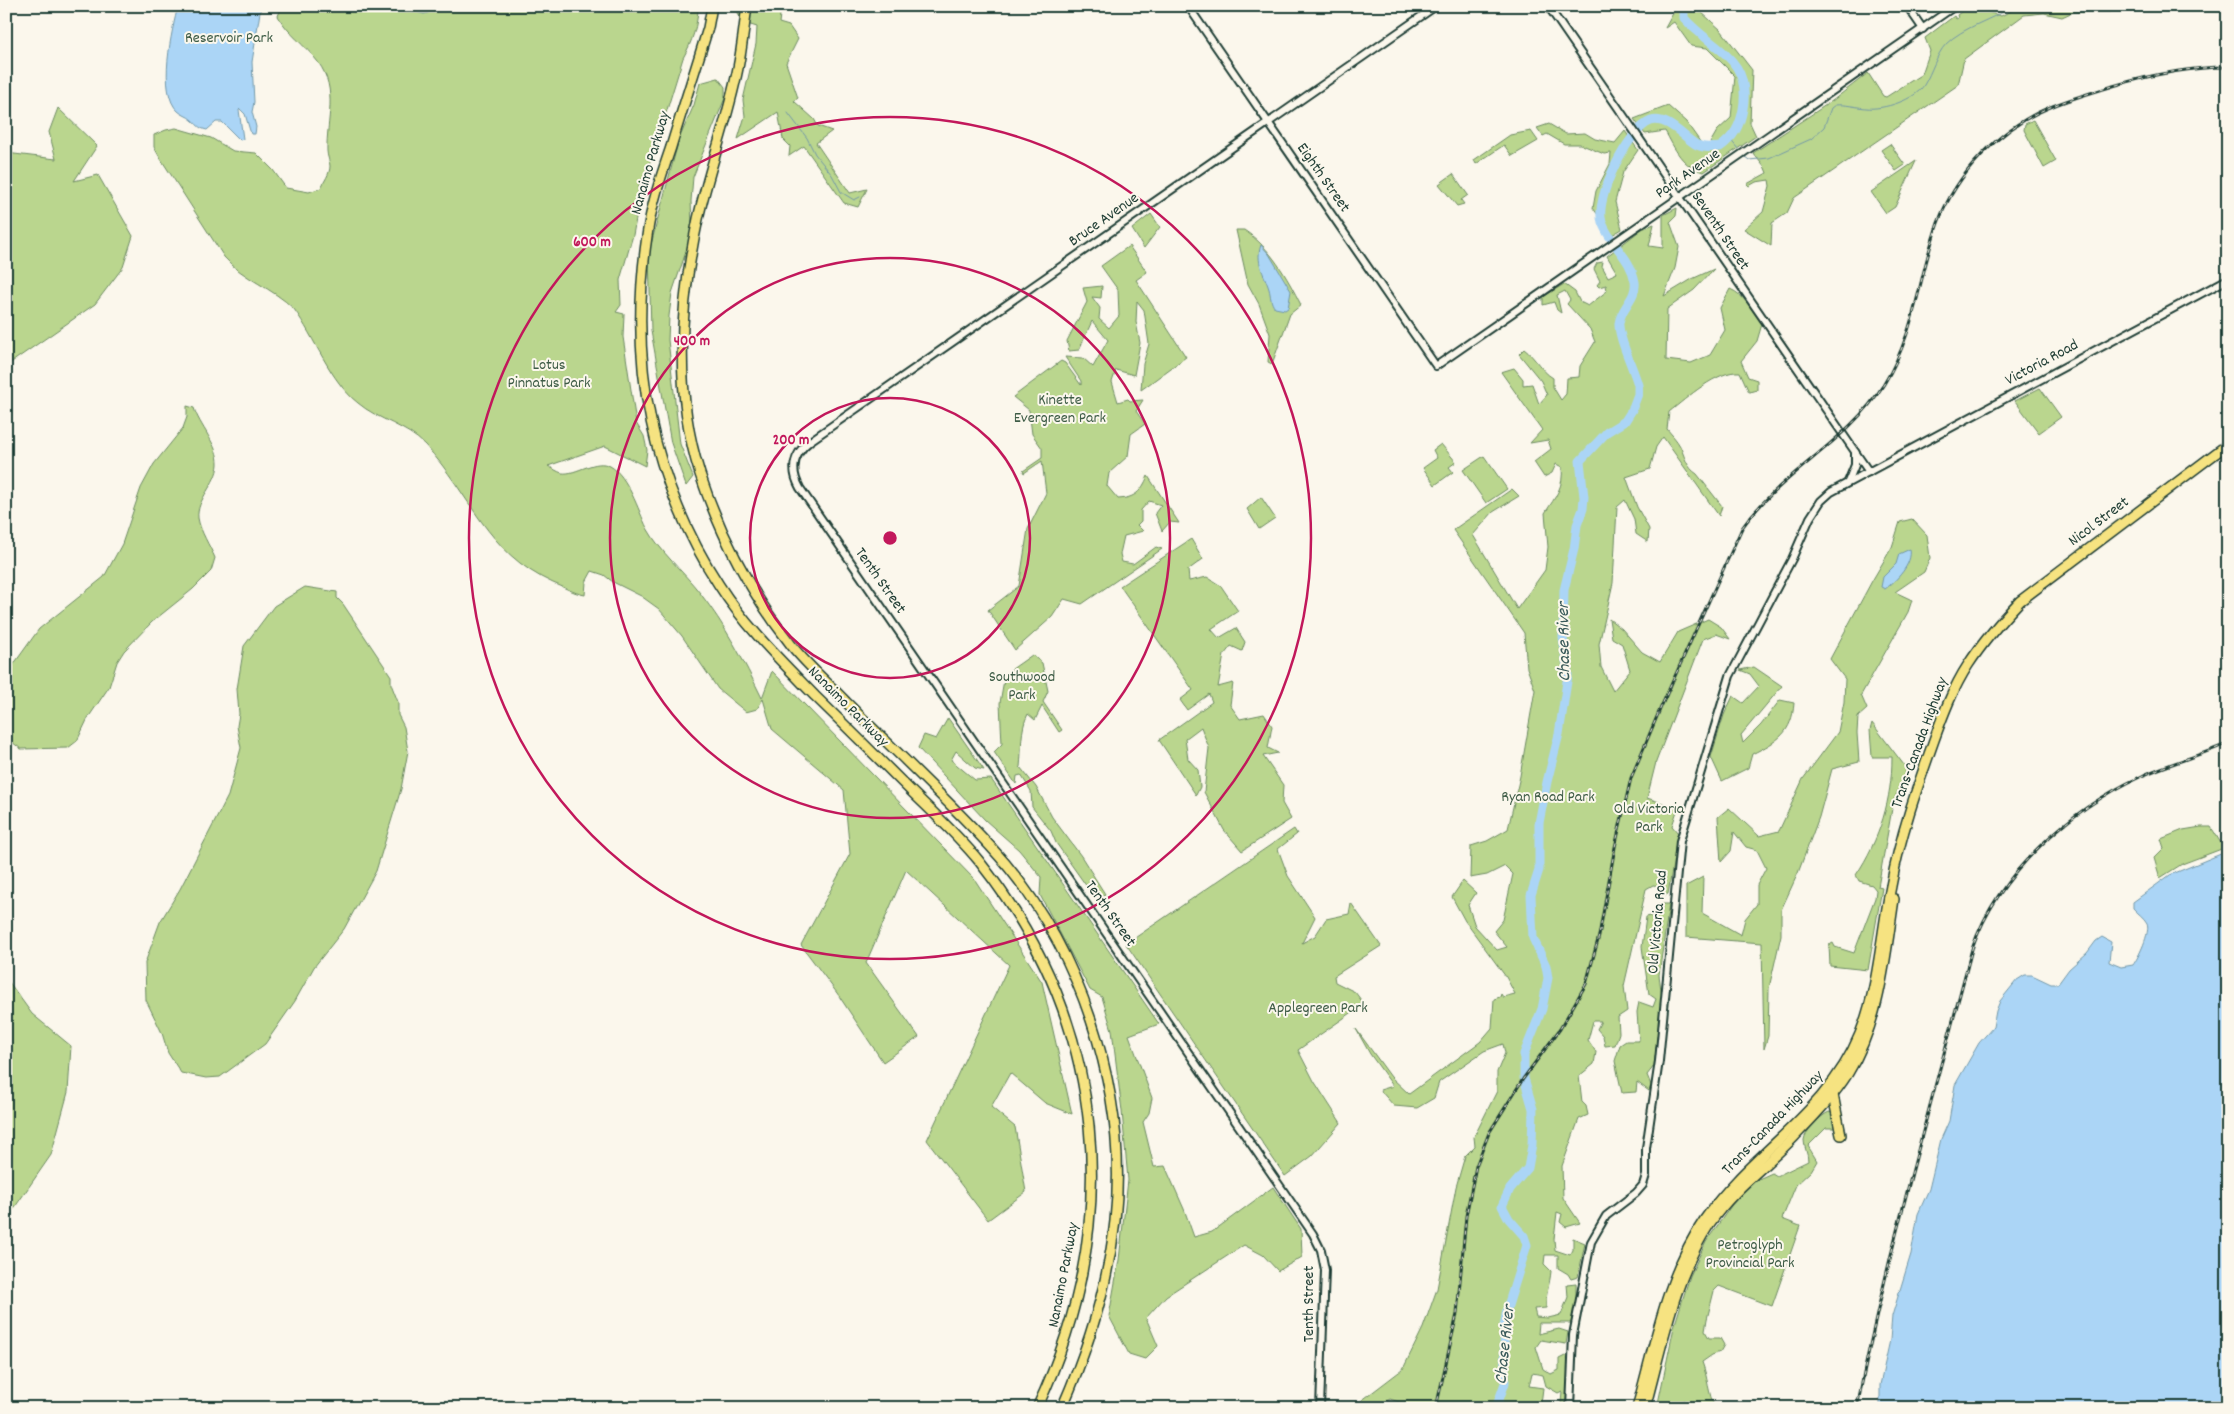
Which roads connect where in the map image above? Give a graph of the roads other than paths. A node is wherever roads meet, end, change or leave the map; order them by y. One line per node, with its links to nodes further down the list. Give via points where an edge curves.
1 (712, 6): 22 (highway, Nanaimo Parkway, via 708,28 656,191 647,234 639,309 642,364 651,421 661,463 684,522 719,585 773,654 978,860 1030,937 1052,981 1082,1077 1092,1160 1091,1214 1084,1266 1068,1333)
2 (746, 6): 23 (highway, Nanaimo Parkway, via 738,68 698,220 685,293 683,366 686,416 699,472 716,518 754,593 794,648 992,848 1034,902 1055,937 1090,1015 1113,1115 1117,1175 1115,1220 1106,1277 1094,1323)
3 (1188, 6): 9 (street, Eighth Street)
4 (1436, 6): 9 (street, Bruce Avenue)
5 (1548, 6): 10 (street, Seventh Street)
6 (1907, 6): 8 (street)
7 (1956, 6): 8 (street, Park Avenue)
8 (1923, 28): 10 (street, Park Avenue)
9 (1268, 123): 12 (street, Eighth Street); 15 (street, Bruce Avenue, via 810,441)
10 (1680, 197): 12 (street, Park Avenue); 14 (street, Seventh Street)
11 (2228, 279): 16 (street, Victoria Road)
12 (1436, 366)
13 (2228, 444): 18 (highway, Nicol Street, via 2030,592)
14 (1855, 452): 16 (street, Seventh Street); 17 (street, via 1852,477)
15 (794, 462): 24 (street, Tenth Street, via 794,474 800,488 1313,1234 1321,1250 1325,1270)
16 (1869, 472): 17 (street, Old Victoria Road)
17 (1846, 484): 25 (street, Old Victoria Road, via 1821,501 1810,518 1792,559 1741,652 1730,676 1688,811 1680,841 1659,1061 1646,1148 1646,1175 1636,1193 1606,1216 1591,1242 1573,1335)
18 (1994, 630): 19 (highway, Trans-Canada Highway, via 1957,684 1922,774)
19 (1900, 847): 20 (highway, Trans-Canada Highway, via 1877,1002 1855,1062); 26 (highway, Trans-Canada Highway, via 1871,998 1849,1058 1814,1106 1722,1198 1690,1243 1672,1285)
20 (1832, 1095): 21 (highway); 27 (highway, Trans-Canada Highway, via 1793,1138 1726,1202 1710,1224 1684,1273)
21 (1842, 1135)
22 (1038, 1408)
23 (1062, 1408)
24 (1320, 1408)
25 (1570, 1408)
26 (1637, 1408)
27 (1645, 1408)

